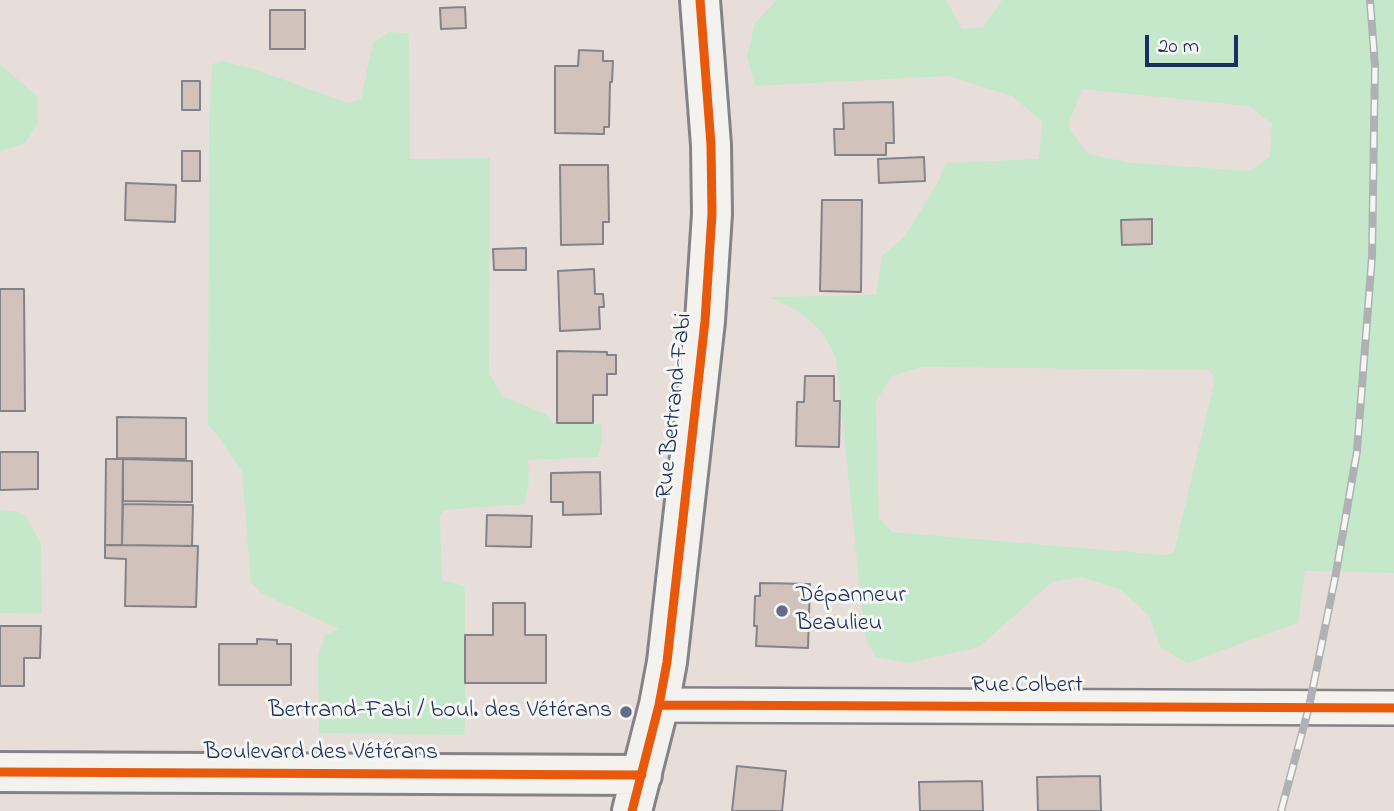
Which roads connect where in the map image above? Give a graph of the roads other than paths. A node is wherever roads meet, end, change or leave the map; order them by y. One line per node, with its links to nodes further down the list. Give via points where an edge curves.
1 (700, 0): 2 (street, Rue Bertrand-Fabi, via 712,214 693,436)
2 (659, 705): 3 (street, Rue Colbert); 5 (street, Rue Bertrand-Fabi)
3 (1394, 708)
4 (0, 772): 5 (street, Boulevard des Vétérans)
5 (637, 793)

